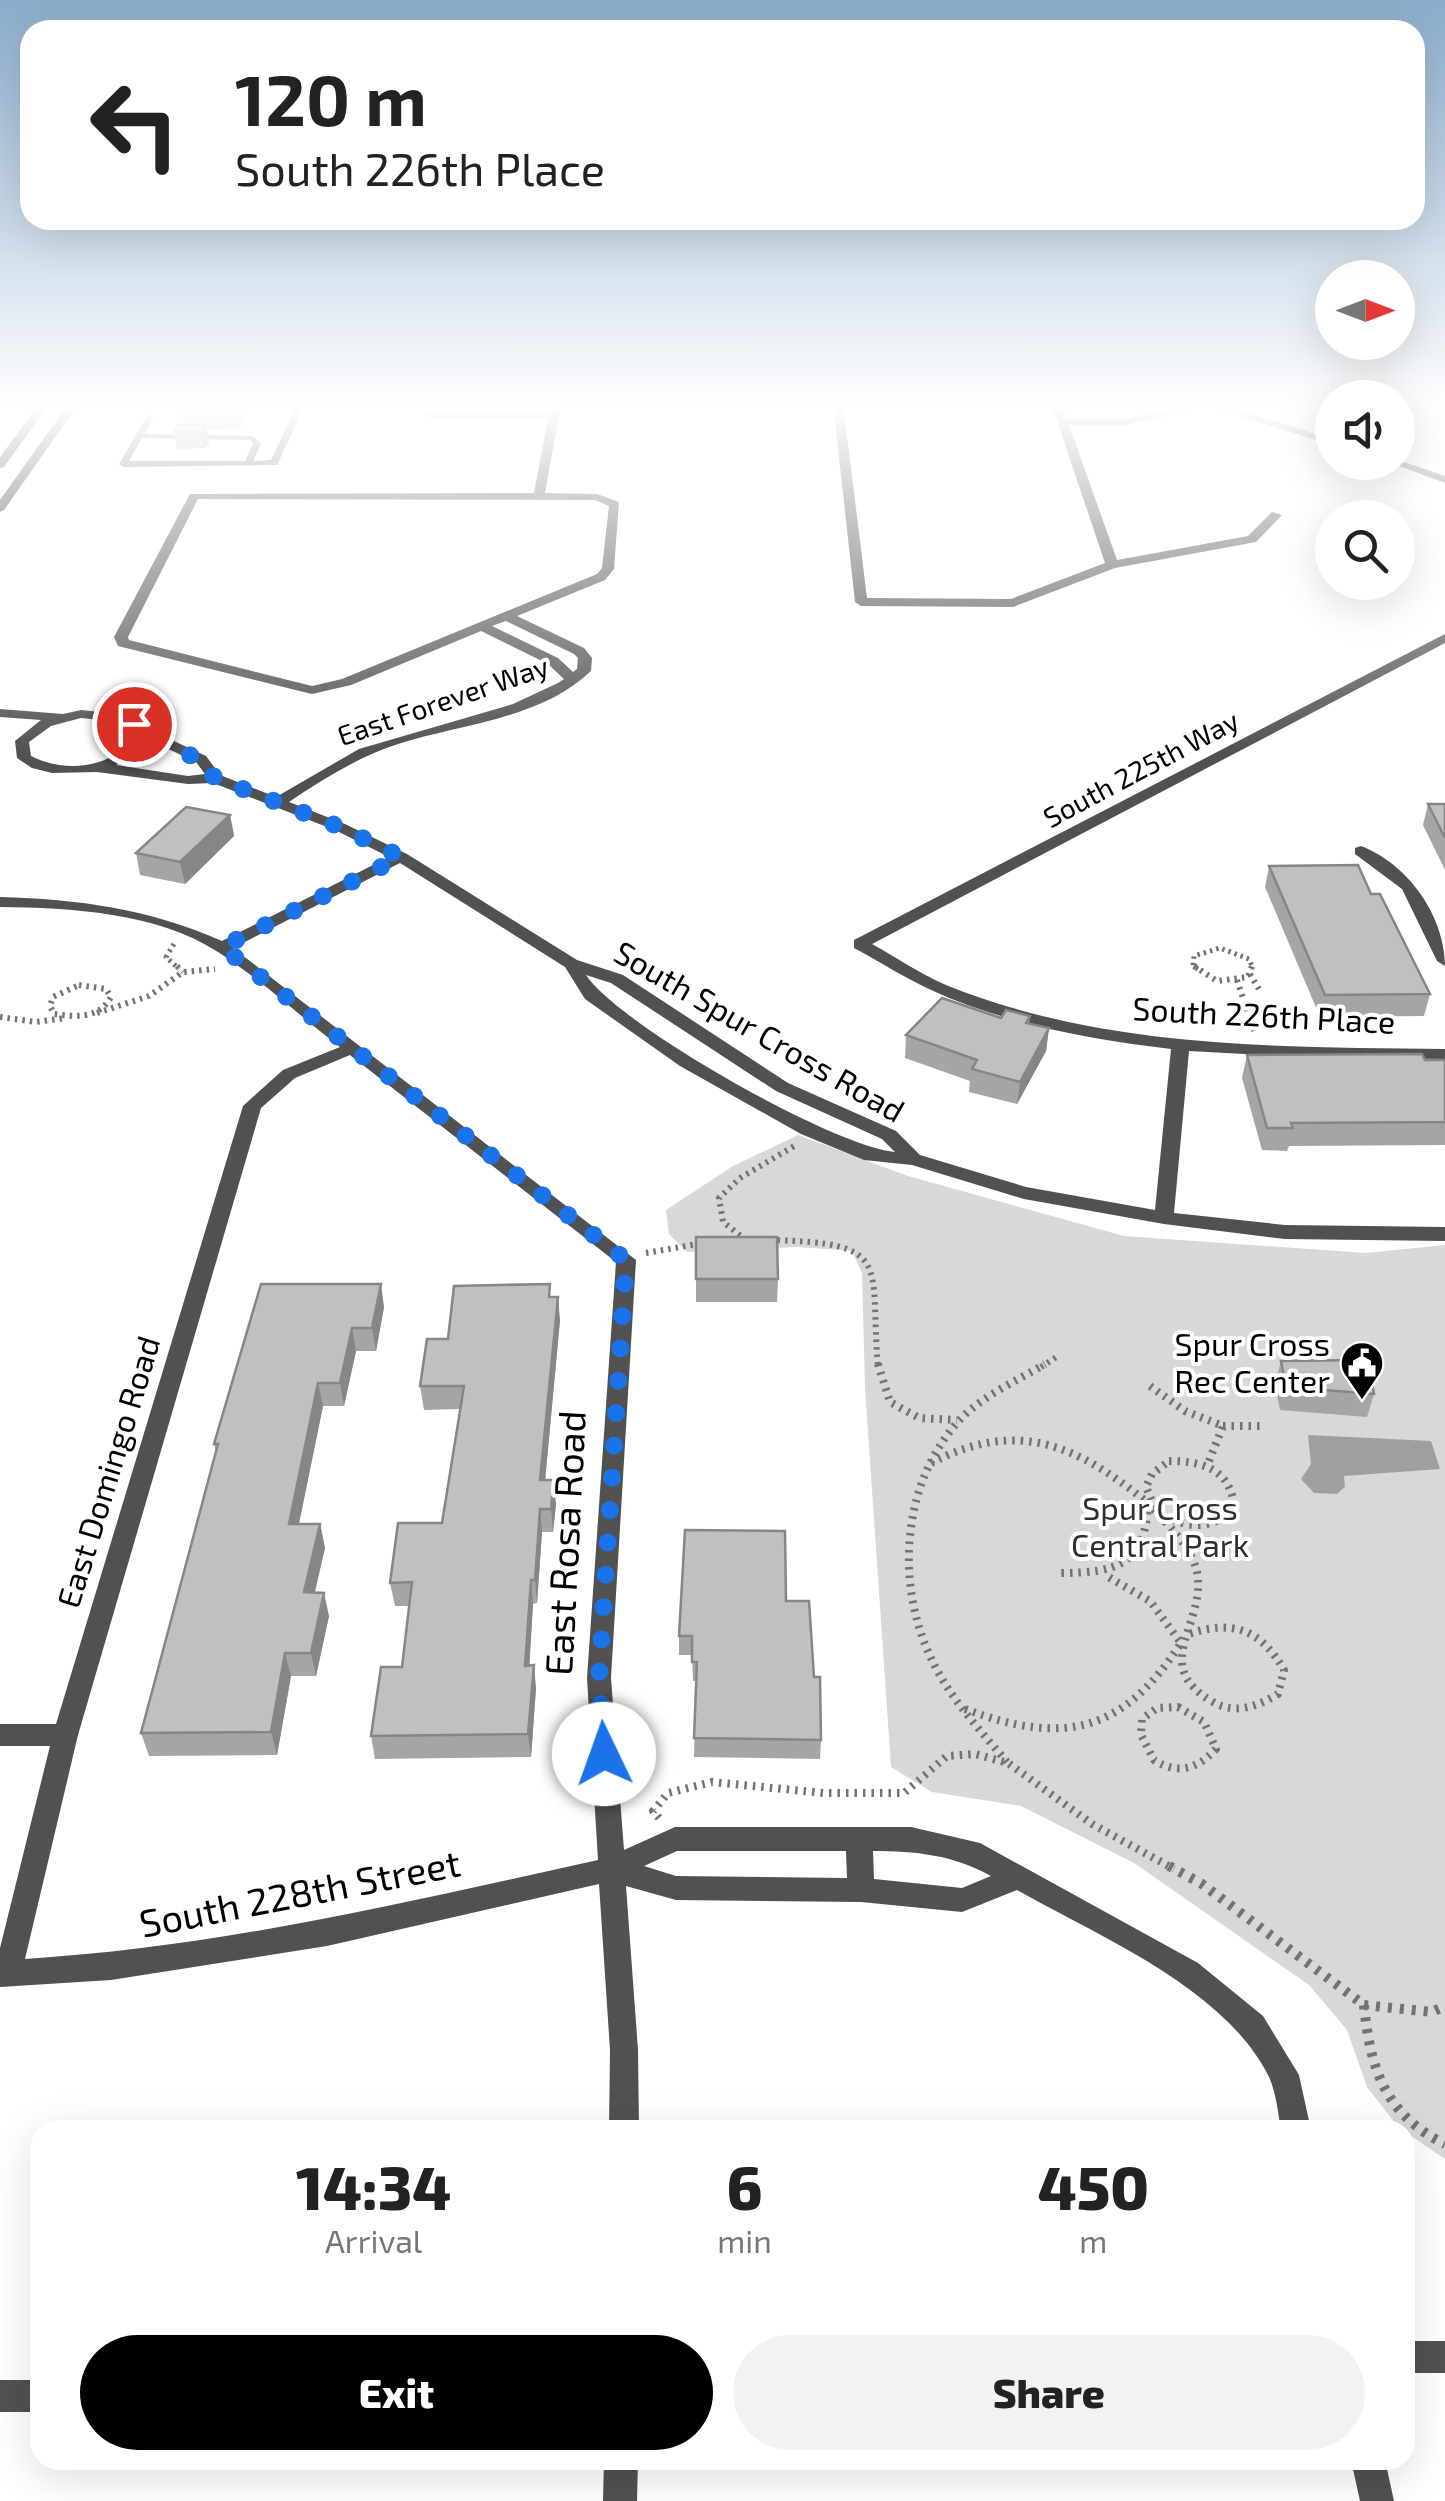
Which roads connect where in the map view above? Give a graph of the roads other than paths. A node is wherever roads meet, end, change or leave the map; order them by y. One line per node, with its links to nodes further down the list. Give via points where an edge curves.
1 (182, 520): 8 (street, via 122,636 137,650 320,690)
2 (613, 520): 7 (street, East Forever Way, via 607,572)
3 (851, 520): 6 (street, via 861,602 1013,603)
4 (1097, 520): 6 (street)
5 (1271, 520): 6 (street, via 1252,539)
6 (1112, 565)
7 (507, 616): 8 (street); 10 (street, East Forever Way, via 580,651 586,666)
8 (481, 626): 10 (street, East Forever Way, via 553,661)
9 (1445, 638): 23 (street, South 225th Way)
10 (572, 679): 18 (street, East Forever Way, via 496,716 363,752)
11 (0, 713): 12 (street, South Spur Cross Road)
12 (65, 717): 13 (street, South Spur Cross Road, via 112,715); 15 (street, via 31,731)
13 (140, 730): 16 (street, South Spur Cross Road, via 136,746); 17 (street, South Spur Cross Road, via 201,760)
14 (2, 744): 15 (street, South Spur Cross Road)
15 (20, 750): 16 (street, South Spur Cross Road, via 45,768)
16 (96, 766): 17 (street, South Spur Cross Road)
17 (215, 778): 18 (street, South Spur Cross Road)
18 (278, 802): 20 (street, South Spur Cross Road)
19 (1361, 851): 22 (street, via 1409,886)
20 (401, 857): 24 (street); 26 (street, South Spur Cross Road)
21 (0, 902): 24 (street, via 94,905 149,916)
22 (1441, 943): 25 (street)
23 (860, 944): 27 (street, South 226th Place, via 938,987 1044,1024)
24 (222, 947): 28 (street)
25 (1445, 960)
26 (571, 964): 30 (street, South Spur Cross Road, via 617,979 782,1087 889,1136); 30 (street, South Spur Cross Road, via 591,995 748,1098 871,1156)
27 (1180, 1047): 29 (street, South 226th Place); 31 (street)
28 (353, 1048): 34 (street, East Domingo Road, via 289,1074 252,1106); 36 (street, East Rosa Road, via 626,1260 599,1678)
29 (1445, 1054)
30 (913, 1160): 31 (street, South Spur Cross Road, via 1024,1193)
31 (1164, 1218): 32 (street, South Spur Cross Road, via 1285,1232)
32 (1445, 1234)
33 (0, 1736): 34 (street)
34 (64, 1736): 39 (street, East Domingo Road)
35 (859, 1839): 36 (street, South 228th Street, via 675,1839); 37 (street, South 228th Street, via 971,1851); 38 (street)
36 (611, 1869): 38 (street, South 228th Street, via 676,1888); 39 (street, South 228th Street, via 327,1933 110,1967); 40 (street, East Rosa Road)
37 (1014, 1878): 38 (street, South 228th Street, via 962,1900); 41 (street, South 228th Street, via 1188,1972 1253,2026 1284,2075)
38 (861, 1890)
39 (4, 1974)
40 (624, 2120)
41 (1294, 2120)
42 (1415, 2357): 43 (street)
43 (1445, 2357)
44 (0, 2396): 45 (street)
45 (30, 2396)
46 (621, 2470): 48 (street)
47 (1370, 2470): 49 (street)
48 (620, 2501)
49 (1377, 2501)

